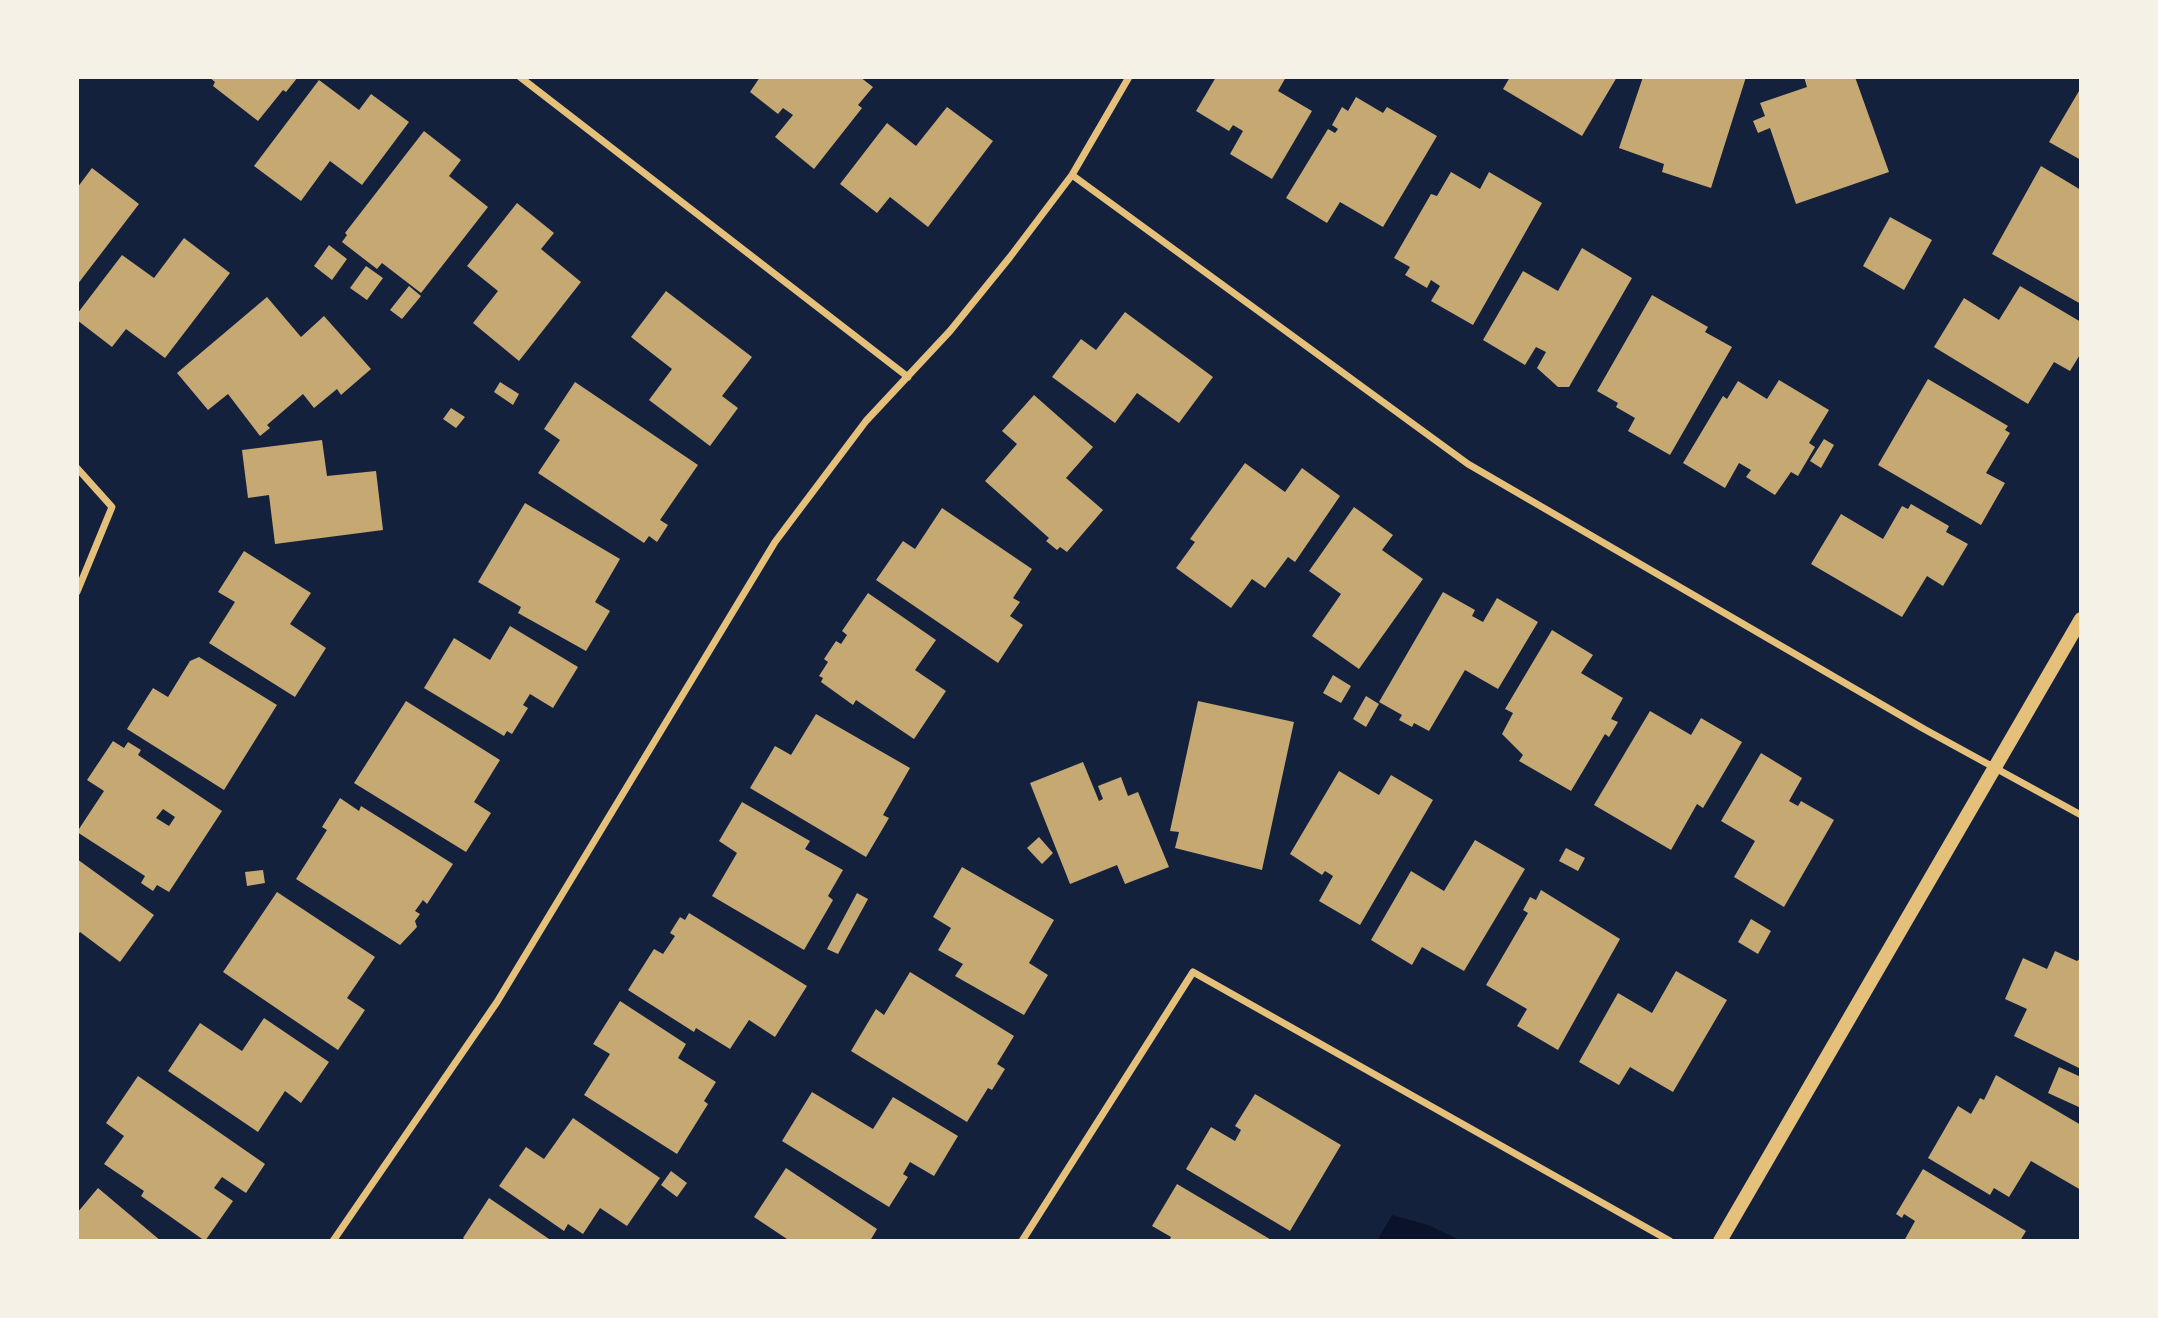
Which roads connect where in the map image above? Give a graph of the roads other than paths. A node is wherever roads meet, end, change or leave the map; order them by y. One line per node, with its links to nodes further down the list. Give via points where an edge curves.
1 (520, 77): 4 (street)
2 (1129, 77): 3 (street)
3 (1072, 175): 4 (street, via 950,331); 8 (street, via 1468,464)
4 (908, 377): 10 (street, via 866,421 775,542 497,1002)
5 (77, 468): 6 (street, via 112,507)
6 (77, 592)
7 (2081, 619): 8 (main road)
8 (1994, 768): 9 (street); 13 (main road)
9 (2081, 815)
10 (333, 1241)
11 (1022, 1241): 12 (street, via 1193,972)
12 (1670, 1241)
13 (1720, 1241)

